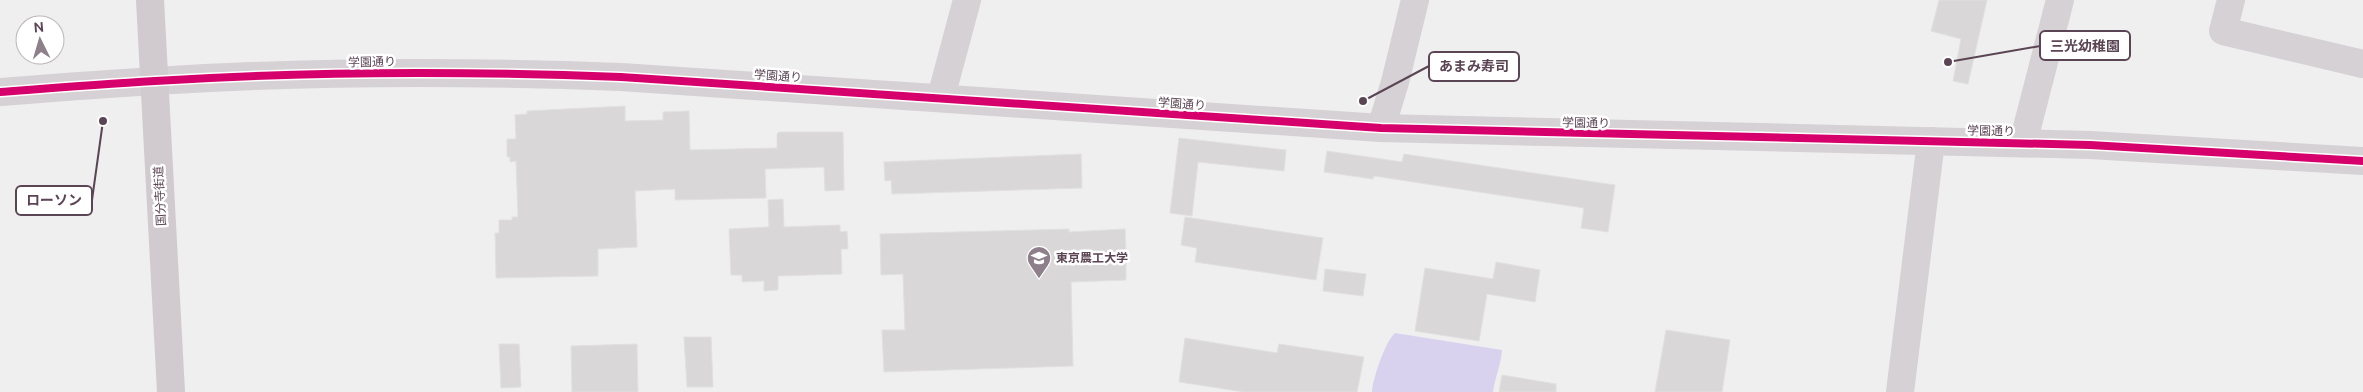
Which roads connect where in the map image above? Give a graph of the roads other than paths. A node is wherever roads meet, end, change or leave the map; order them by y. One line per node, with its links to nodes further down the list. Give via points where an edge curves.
1 (150, 0): 7 (main road, 国分寺街道)
2 (967, 0): 9 (street)
3 (1415, 0): 10 (street)
4 (2060, 0): 12 (street)
5 (2231, 0): 6 (street, via 2223,31)
6 (2363, 64)
7 (156, 81): 8 (street, 学園通り); 9 (street, 学園通り, via 500,72); 14 (main road, 国分寺街道)
8 (0, 92)
9 (941, 98): 10 (street, 学園通り)
10 (1381, 128): 11 (street, 学園通り)
11 (1931, 141): 12 (street, 学園通り); 15 (street)
12 (2023, 143): 13 (street, 学園通り)
13 (2363, 160)
14 (171, 392)
15 (1900, 392)

